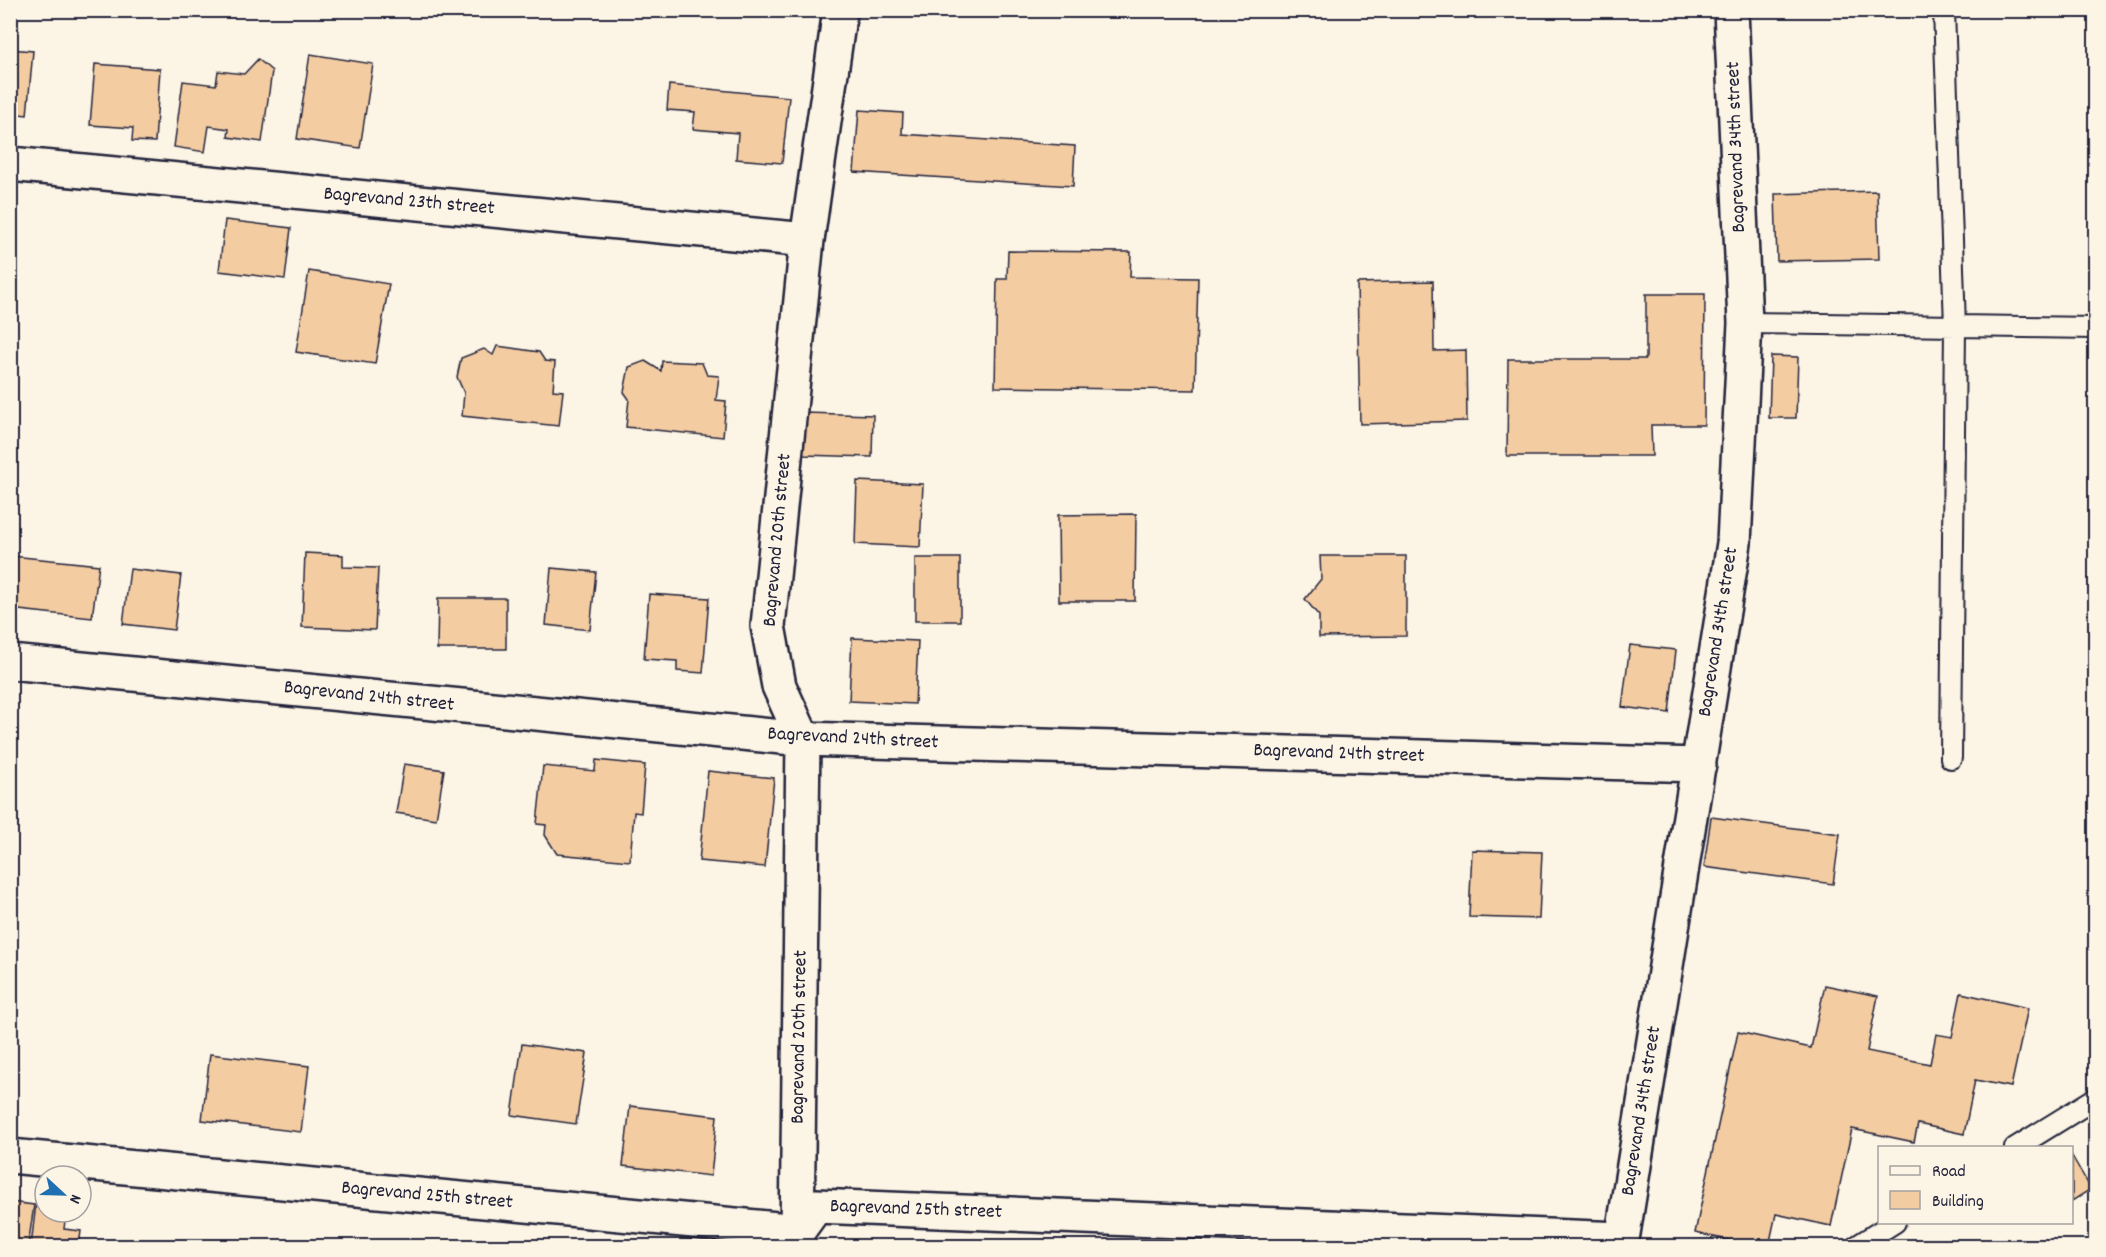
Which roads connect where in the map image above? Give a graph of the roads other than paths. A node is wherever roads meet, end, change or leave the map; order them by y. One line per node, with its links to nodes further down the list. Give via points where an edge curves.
1 (840, 10): 5 (street, Bagrevand 20th street)
2 (1731, 10): 6 (street, Bagrevand 34th street)
3 (1944, 10): 7 (lane)
4 (10, 164): 5 (street, Bagrevand 23th street)
5 (807, 240): 10 (street, Bagrevand 20th street, via 768,626 779,686)
6 (1744, 323): 7 (lane); 12 (street, Bagrevand 34th street, via 1734,543)
7 (1955, 326): 8 (lane); 11 (lane)
8 (2096, 328)
9 (10, 662): 10 (street, Bagrevand 24th street)
10 (803, 739): 12 (street, Bagrevand 24th street); 17 (street, Bagrevand 20th street)
11 (1951, 758)
12 (1699, 765): 18 (street, Bagrevand 34th street)
13 (2096, 1098): 14 (lane)
14 (2018, 1146)
15 (10, 1156): 17 (street, Bagrevand 25th street)
16 (1892, 1224): 19 (lane)
17 (797, 1239): 18 (street, Bagrevand 25th street, via 816,1206)
18 (1621, 1243)
19 (1857, 1246)

